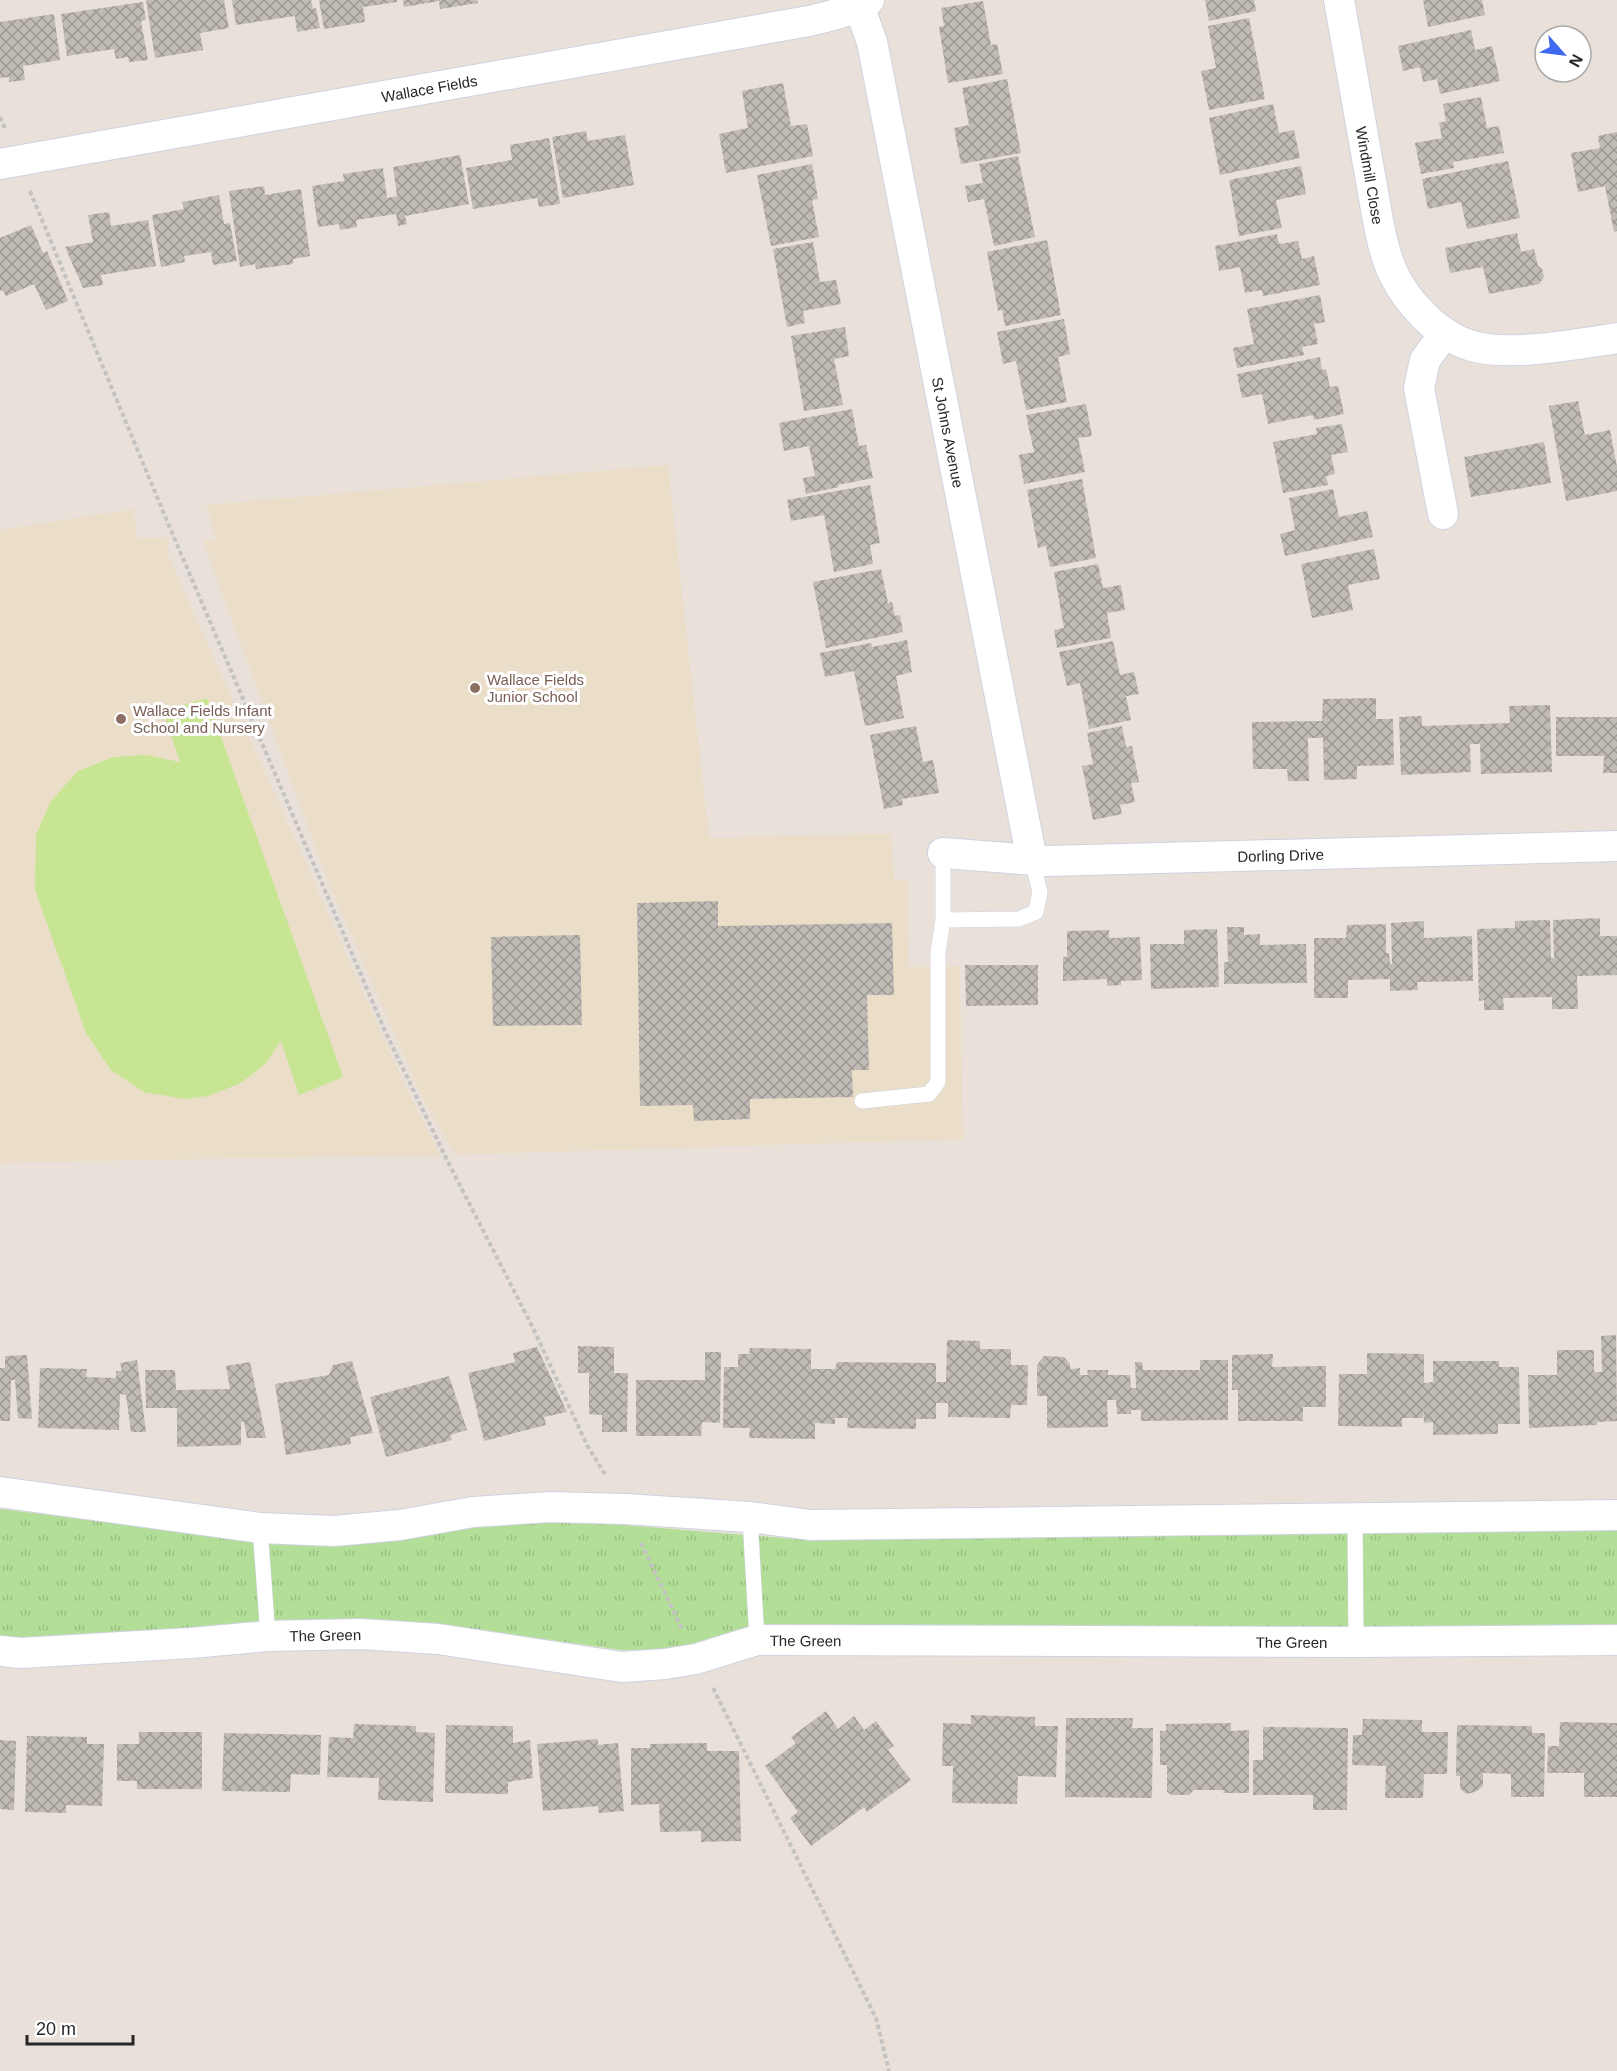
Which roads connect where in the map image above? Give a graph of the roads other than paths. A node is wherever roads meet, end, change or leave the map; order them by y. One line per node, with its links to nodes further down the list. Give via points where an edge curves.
1 (1339, 0): 4 (street, Windmill Close, via 1381,231 1393,273 1413,304)
2 (864, 3): 3 (street, Wallace Fields, via 809,21); 9 (street, St Johns Avenue)
3 (0, 164)
4 (1444, 334): 5 (street, Windmill Close, via 1472,346 1510,350); 6 (street, via 1425,360 1419,388)
5 (1617, 339)
6 (1443, 514)
7 (1617, 846): 9 (street, Dorling Drive)
8 (943, 853): 9 (street, Dorling Drive); 10 (lane)
9 (1032, 860): 10 (lane, via 1040,892 1036,912 1019,919)
10 (944, 920): 11 (lane, via 938,952 938,1082 929,1094)
11 (862, 1101)
12 (0, 1492): 16 (street)
13 (1617, 1515): 15 (street)
14 (750, 1517): 15 (street, via 810,1525); 16 (street, via 550,1507 473,1512 334,1531); 18 (lane)
15 (1355, 1520): 20 (lane)
16 (260, 1528): 17 (lane)
17 (268, 1636): 18 (street, The Green, via 361,1634 438,1639 622,1667 696,1659); 21 (street, The Green, via 21,1653)
18 (757, 1640): 20 (street, The Green)
19 (1617, 1640): 20 (street, The Green)
20 (1356, 1642)
21 (0, 1651)

